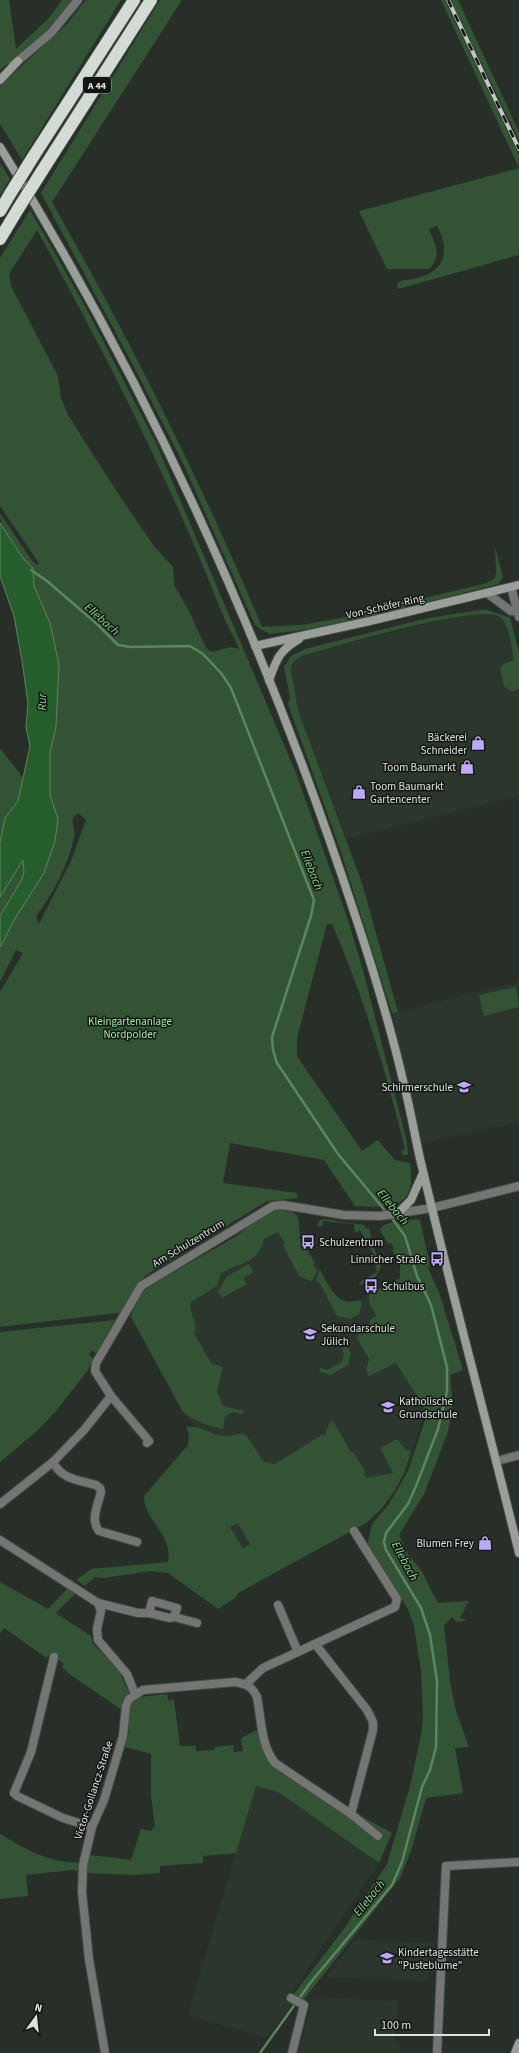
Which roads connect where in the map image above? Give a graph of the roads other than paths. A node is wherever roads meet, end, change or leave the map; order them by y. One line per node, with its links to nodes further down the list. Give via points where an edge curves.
1 (78, 0): 4 (street, via 51,33)
2 (134, 0): 8 (highway, A 44, bridge)
3 (151, 0): 9 (highway, A 44, bridge)
4 (18, 60): 5 (street); 6 (main road)
5 (0, 75)
6 (0, 80)
7 (0, 147): 14 (main road, via 81,284 148,410)
8 (0, 211)
9 (0, 239)
10 (515, 586): 11 (main road, Von-Schöfer-Ring); 12 (street)
11 (487, 593): 12 (street); 13 (main road, Von-Schöfer-Ring)
12 (518, 614)
13 (302, 637): 14 (main road, Von-Schöfer-Ring); 15 (main road, via 284,648)
14 (255, 646): 15 (main road)
15 (269, 680): 16 (main road, via 304,768 355,916 396,1049)
16 (423, 1173): 18 (main road); 19 (main road, via 412,1200)
17 (519, 1186): 18 (street, Am Schulzentrum)
18 (432, 1208): 19 (street, Am Schulzentrum); 23 (main road)
19 (396, 1214): 20 (street, Am Schulzentrum, via 344,1215 283,1205 273,1206 145,1283 135,1293 124,1319 95,1367 96,1376)
20 (111, 1396): 21 (street, Am Schulzentrum, via 149,1441); 24 (street, via 84,1430)
21 (147, 1443)
22 (519, 1455): 23 (street)
23 (497, 1461): 29 (main road)
24 (53, 1462): 25 (street); 28 (street, via 57,1471 63,1475 100,1488 94,1520 99,1531)
25 (0, 1504)
26 (354, 1531): 35 (street, via 397,1599 395,1607)
27 (0, 1540): 30 (street)
28 (137, 1542)
29 (519, 1553)
30 (98, 1603): 32 (street, via 138,1613); 39 (street, via 101,1611 97,1629 98,1640 127,1674)
31 (278, 1605): 36 (street)
32 (149, 1613): 33 (street); 33 (street, via 152,1602 176,1608)
33 (174, 1617): 34 (street)
34 (197, 1623)
35 (316, 1645): 36 (street); 40 (street, via 367,1710 373,1722)
36 (298, 1652): 38 (street, via 263,1668)
37 (54, 1657): 41 (street, via 31,1752 14,1793 51,1812)
38 (246, 1684): 39 (street, via 227,1682 142,1690); 40 (street, via 257,1696 264,1738 275,1763)
39 (135, 1694): 41 (street, Victor-Gollancz-Straße, via 126,1706 123,1736 116,1763)
40 (351, 1814): 42 (street)
41 (92, 1827): 46 (street, Victor-Gollancz-Straße, via 83,1865 82,1892 89,1959)
42 (378, 1836)
43 (519, 1862): 48 (street, via 446,1866)
44 (295, 2000): 47 (street, via 304,2005)
45 (519, 2043): 49 (main road)
46 (105, 2053)
47 (292, 2053)
48 (437, 2053)
49 (515, 2053)

